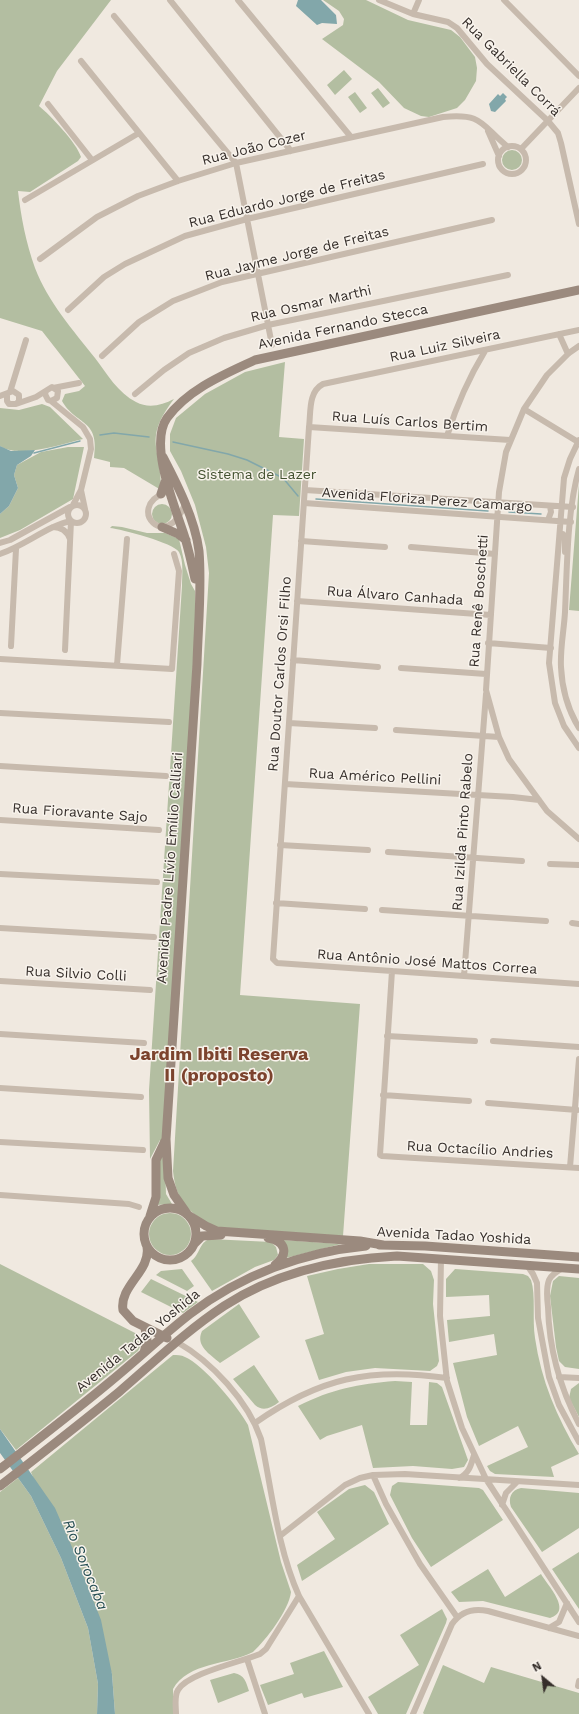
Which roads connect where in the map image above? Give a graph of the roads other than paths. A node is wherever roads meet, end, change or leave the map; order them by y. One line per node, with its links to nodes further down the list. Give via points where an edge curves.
1 (170, 0): 18 (street)
2 (238, 0): 15 (street)
3 (379, 0): 6 (street, Rua Gabriella Corrá)
4 (419, 0): 6 (street)
5 (504, 0): 9 (street)
6 (412, 14): 12 (street, Rua Gabriella Corrá, via 448,22 457,28 488,64)
7 (114, 16): 21 (street)
8 (81, 61): 14 (street)
9 (579, 76)
10 (579, 88): 12 (street)
11 (48, 104): 20 (street)
12 (548, 121): 17 (street); 27 (street, Rua Gabriella Corrá, via 562,143)
13 (488, 129): 15 (street, Rua João Cozer, via 474,117 457,116); 16 (street, Rua João Cozer); 19 (street, Rua João Cozer)
14 (139, 133): 20 (street); 23 (street)
15 (351, 137): 18 (street, Rua João Cozer)
16 (508, 147): 17 (street); 19 (street, via 502,150)
17 (521, 149): 19 (street, via 526,161 522,170 516,174 508,174 501,169 498,164)
18 (291, 151): 21 (street, Rua João Cozer)
19 (499, 156)
20 (92, 160): 24 (street)
21 (236, 163): 23 (street, Rua João Cozer); 25 (street)
22 (483, 164): 25 (street, Rua Eduardo Jorge de Freitas)
23 (178, 181): 28 (street, Rua João Cozer, via 138,196 97,217)
24 (25, 200)
25 (247, 219): 29 (street); 32 (street, Rua Eduardo Jorge de Freitas, via 185,236 150,251 104,277)
26 (492, 220): 29 (street, Rua Jayme Jorge de Freitas)
27 (579, 224)
28 (40, 259)
29 (258, 273): 33 (street); 41 (street, Rua Jayme Jorge de Freitas, via 222,282 173,301 139,322)
30 (508, 274): 33 (street, Rua Osmar Marthi)
31 (579, 290): 59 (street, Avenida Fernando Stecca, via 256,360 221,375 182,403 167,418 161,438)
32 (68, 310)
33 (268, 325): 37 (street); 48 (street, Rua Osmar Marthi, via 224,338 189,354 164,370)
34 (579, 330): 35 (street, Rua Luiz Silveira)
35 (559, 334): 39 (street, Rua Luiz Silveira); 40 (street)
36 (26, 340): 47 (street, via 14,379)
37 (272, 345)
38 (579, 346): 40 (street, Rua Renê Boschetti)
39 (485, 351): 45 (street, Rua Luiz Silveira, via 323,384); 56 (street, via 460,397)
40 (568, 354): 54 (street, Rua Renê Boschetti, via 547,375)
41 (102, 356)
42 (79, 383): 43 (street)
43 (67, 386): 44 (street); 51 (street)
44 (53, 388): 46 (street); 51 (street, via 58,391)
45 (316, 388): 55 (street, Rua Doutor Carlos Orsi Filho, via 312,395)
46 (46, 391): 50 (street); 51 (street)
47 (13, 393): 49 (street); 50 (street); 53 (street, via 6,398); 53 (street, via 20,398)
48 (135, 394)
49 (0, 396)
50 (33, 398): 51 (street); 53 (street)
51 (53, 398): 61 (street, via 83,427 90,439)
52 (0, 401): 53 (street)
53 (13, 404)
54 (524, 409): 57 (street, Rua Renê Boschetti); 58 (street)
55 (309, 427): 56 (street, Rua Luís Carlos Bertim); 62 (street, Rua Doutor Carlos Orsi Filho)
56 (447, 436): 57 (street, Rua Luís Carlos Bertim)
57 (510, 440): 67 (street, Rua Renê Boschetti)
58 (578, 441): 65 (street, via 564,478)
59 (163, 457): 63 (street, Avenida Fernando Stecca); 64 (street, Avenida Padre Lívio Emílio Calliari)
60 (579, 469): 66 (street)
61 (81, 490): 70 (street); 74 (street)
62 (305, 490): 67 (street, Avenida Floriza Perez Camargo); 69 (street, Rua Doutor Carlos Orsi Filho)
63 (165, 493): 64 (street); 75 (street, Avenida Padre Lívio Emílio Calliari); 82 (street, via 150,505 149,510 151,522)
64 (181, 494): 68 (street, Avenida Padre Lívio Emílio Calliari)
65 (563, 494): 66 (street); 72 (street)
66 (574, 494): 73 (street)
67 (498, 502): 71 (street, Avenida Floriza Perez Camargo); 76 (street, Rua Renê Boschetti)
68 (185, 504): 75 (street); 96 (street, Avenida Padre Lívio Emílio Calliari, via 198,550)
69 (304, 504): 76 (street, Avenida Floriza Perez Camargo); 87 (street, Rua Doutor Carlos Orsi Filho)
70 (72, 506): 74 (street, via 80,505); 79 (street, via 68,513); 88 (street)
71 (550, 506): 72 (street, Avenida Floriza Perez Camargo); 77 (street, Avenida Floriza Perez Camargo)
72 (562, 506): 73 (street, Avenida Floriza Perez Camargo); 78 (street)
73 (573, 507): 80 (street)
74 (85, 509): 79 (street, via 85,518)
75 (178, 516): 82 (street, via 171,524); 86 (street, Avenida Padre Lívio Emílio Calliari)
76 (497, 517): 77 (street, Avenida Floriza Perez Camargo); 94 (street, Rua Renê Boschetti)
77 (548, 520): 78 (street, Avenida Floriza Perez Camargo)
78 (561, 521): 80 (street, Avenida Floriza Perez Camargo); 83 (street)
79 (74, 522): 81 (street); 85 (street)
80 (571, 522): 95 (street)
81 (53, 527): 85 (street, via 66,531); 91 (street)
82 (162, 527): 86 (street)
83 (560, 534): 95 (street, via 565,538); 101 (street)
84 (127, 539): 105 (street)
85 (71, 540): 102 (street)
86 (186, 540): 96 (street, Avenida Padre Lívio Emílio Calliari)
87 (302, 541): 89 (street); 97 (street, Rua Doutor Carlos Orsi Filho)
88 (0, 543)
89 (385, 547)
90 (410, 547): 94 (street)
91 (16, 549): 92 (street); 100 (street)
92 (0, 554)
93 (174, 554): 105 (street, via 179,571 172,669)
94 (495, 554): 98 (street, Rua Renê Boschetti)
95 (567, 575): 114 (street, via 561,667 566,698)
96 (199, 599): 164 (street, Avenida Padre Lívio Emílio Calliari)
97 (297, 601): 98 (street, Rua Álvaro Canhada); 104 (street, Rua Doutor Carlos Orsi Filho)
98 (491, 615): 99 (street, Rua Renê Boschetti)
99 (488, 643): 101 (street); 108 (street, Rua Renê Boschetti)
100 (11, 646)
101 (551, 648): 118 (street, via 554,703 564,726)
102 (65, 650)
103 (0, 659): 105 (street)
104 (293, 660): 106 (street); 112 (street, Rua Doutor Carlos Orsi Filho)
105 (117, 666)
106 (378, 667)
107 (401, 668): 108 (street)
108 (486, 674): 109 (street, Rua Renê Boschetti)
109 (486, 690): 116 (street, Rua Izilda Pinto Rabelo); 117 (street, Rua Renê Boschetti)
110 (0, 713): 111 (street)
111 (169, 722)
112 (289, 722): 113 (street); 121 (street, Rua Doutor Carlos Orsi Filho)
113 (375, 728)
114 (579, 728)
115 (396, 730): 116 (street)
116 (482, 736): 117 (street); 123 (street, Rua Izilda Pinto Rabelo)
117 (499, 737): 122 (street, Rua Renê Boschetti, via 509,759)
118 (579, 748)
119 (0, 766): 120 (street)
120 (166, 776)
121 (285, 784): 123 (street, Rua Américo Pellini); 129 (street, Rua Doutor Carlos Orsi Filho)
122 (527, 784): 124 (street, via 524,794); 125 (street, Rua Renê Boschetti)
123 (478, 795): 124 (street, Rua Américo Pellini); 132 (street, Rua Izilda Pinto Rabelo)
124 (513, 797): 125 (street, Rua Américo Pellini)
125 (539, 800): 128 (street, Rua Renê Boschetti, via 547,811)
126 (0, 820): 127 (street, Rua Fioravante Sajo)
127 (159, 830)
128 (579, 839)
129 (280, 844): 130 (street); 138 (street, Rua Doutor Carlos Orsi Filho)
130 (368, 850)
131 (388, 852): 132 (street)
132 (473, 858): 133 (street); 141 (street, Rua Izilda Pinto Rabelo)
133 (522, 861)
134 (550, 864): 135 (street)
135 (579, 865)
136 (0, 874): 137 (street)
137 (157, 882)
138 (276, 903): 139 (street); 145 (street, Rua Doutor Carlos Orsi Filho)
139 (365, 909)
140 (382, 910): 141 (street)
141 (469, 916): 142 (street); 147 (street, Rua Izilda Pinto Rabelo)
142 (546, 921)
143 (0, 928): 144 (street)
144 (154, 937)
145 (274, 962): 146 (street, Rua Antônio José Mattos Correa)
146 (392, 971): 147 (street, Rua Antônio José Mattos Correa); 152 (street)
147 (464, 976): 149 (street, Rua Antônio José Mattos Correa)
148 (0, 981): 150 (street, Rua Silvio Colli)
149 (579, 984)
150 (150, 990)
151 (0, 1034): 155 (street)
152 (388, 1036): 153 (street); 159 (street)
153 (475, 1041)
154 (493, 1041): 156 (street)
155 (144, 1043)
156 (579, 1047)
157 (579, 1059): 163 (street)
158 (0, 1088): 160 (street)
159 (383, 1095): 161 (street); 167 (street, Rua Octacílio Andries, via 380,1155 382,1156)
160 (141, 1097)
161 (469, 1101)
162 (488, 1103): 163 (street)
163 (577, 1110): 167 (street)
164 (166, 1139): 171 (street, Avenida Padre Lívio Emílio Calliari, via 169,1185); 172 (street, Avenida Padre Lívio Emílio Calliari, via 156,1160 156,1197)
165 (0, 1142): 166 (street)
166 (142, 1150)
167 (570, 1167): 168 (street, Rua Octacílio Andries)
168 (579, 1168)
169 (0, 1195): 170 (street, via 129,1204)
170 (139, 1207)
171 (188, 1215): 172 (street, via 180,1210 165,1208); 173 (street, via 196,1228); 174 (street, via 217,1231 360,1241)
172 (149, 1219): 175 (street, via 144,1233)
173 (195, 1243): 175 (street, via 186,1255 172,1260 158,1257); 180 (street, via 202,1236 208,1235 275,1239 281,1243 284,1254 282,1260)
174 (383, 1245): 176 (street, Avenida Tadao Yoshida); 180 (street, Avenida Tadao Yoshida, via 313,1255)
175 (147, 1247): 182 (street, via 147,1258 124,1297 122,1306 129,1318)
176 (579, 1257)
177 (441, 1258): 178 (street, Avenida Tadao Yoshida); 184 (street, Avenida Tadao Yoshida, via 366,1257 327,1263 288,1275 225,1305); 187 (street, via 440,1316)
178 (527, 1266): 179 (street, Avenida Tadao Yoshida); 191 (street, via 537,1283 538,1318 549,1377 559,1405)
179 (563, 1268): 181 (street, Avenida Tadao Yoshida); 186 (street, via 555,1272 549,1280 547,1294 550,1332)
180 (270, 1269): 183 (street, Avenida Tadao Yoshida, via 224,1292 190,1314)
181 (579, 1269)
182 (145, 1328): 183 (street); 185 (street, via 147,1340)
183 (163, 1337): 184 (street); 185 (street, Avenida Tadao Yoshida)
184 (177, 1342): 189 (street, via 196,1353 220,1377); 199 (street, Avenida Tadao Yoshida)
185 (144, 1353): 193 (street, Avenida Tadao Yoshida)
186 (559, 1377): 188 (street); 190 (street, via 569,1406)
187 (447, 1378): 189 (street, via 396,1374 361,1375 316,1387); 192 (street, via 462,1428)
188 (579, 1378)
189 (255, 1422): 201 (street, via 261,1439)
190 (579, 1424)
191 (579, 1442)
192 (474, 1455): 195 (street, via 465,1476); 196 (street)
193 (0, 1469)
194 (373, 1475): 195 (street, via 405,1474); 201 (street, via 345,1485); 204 (street, via 386,1504 420,1564)
195 (458, 1478): 196 (street)
196 (486, 1479): 197 (street); 200 (street)
197 (517, 1482): 198 (street); 200 (street, via 506,1493)
198 (578, 1485)
199 (0, 1486)
200 (502, 1504): 203 (street)
201 (280, 1536): 202 (street, via 286,1563)
202 (299, 1596): 208 (street, via 266,1649); 211 (street)
203 (567, 1603): 205 (street); 206 (street, via 559,1622)
204 (457, 1616): 206 (street, via 480,1609); 212 (street)
205 (579, 1622)
206 (549, 1628): 207 (street)
207 (579, 1636)
208 (247, 1659): 209 (street, via 187,1680 178,1690); 210 (street)
209 (176, 1714)
210 (266, 1714)
211 (370, 1714)
212 (413, 1714)

